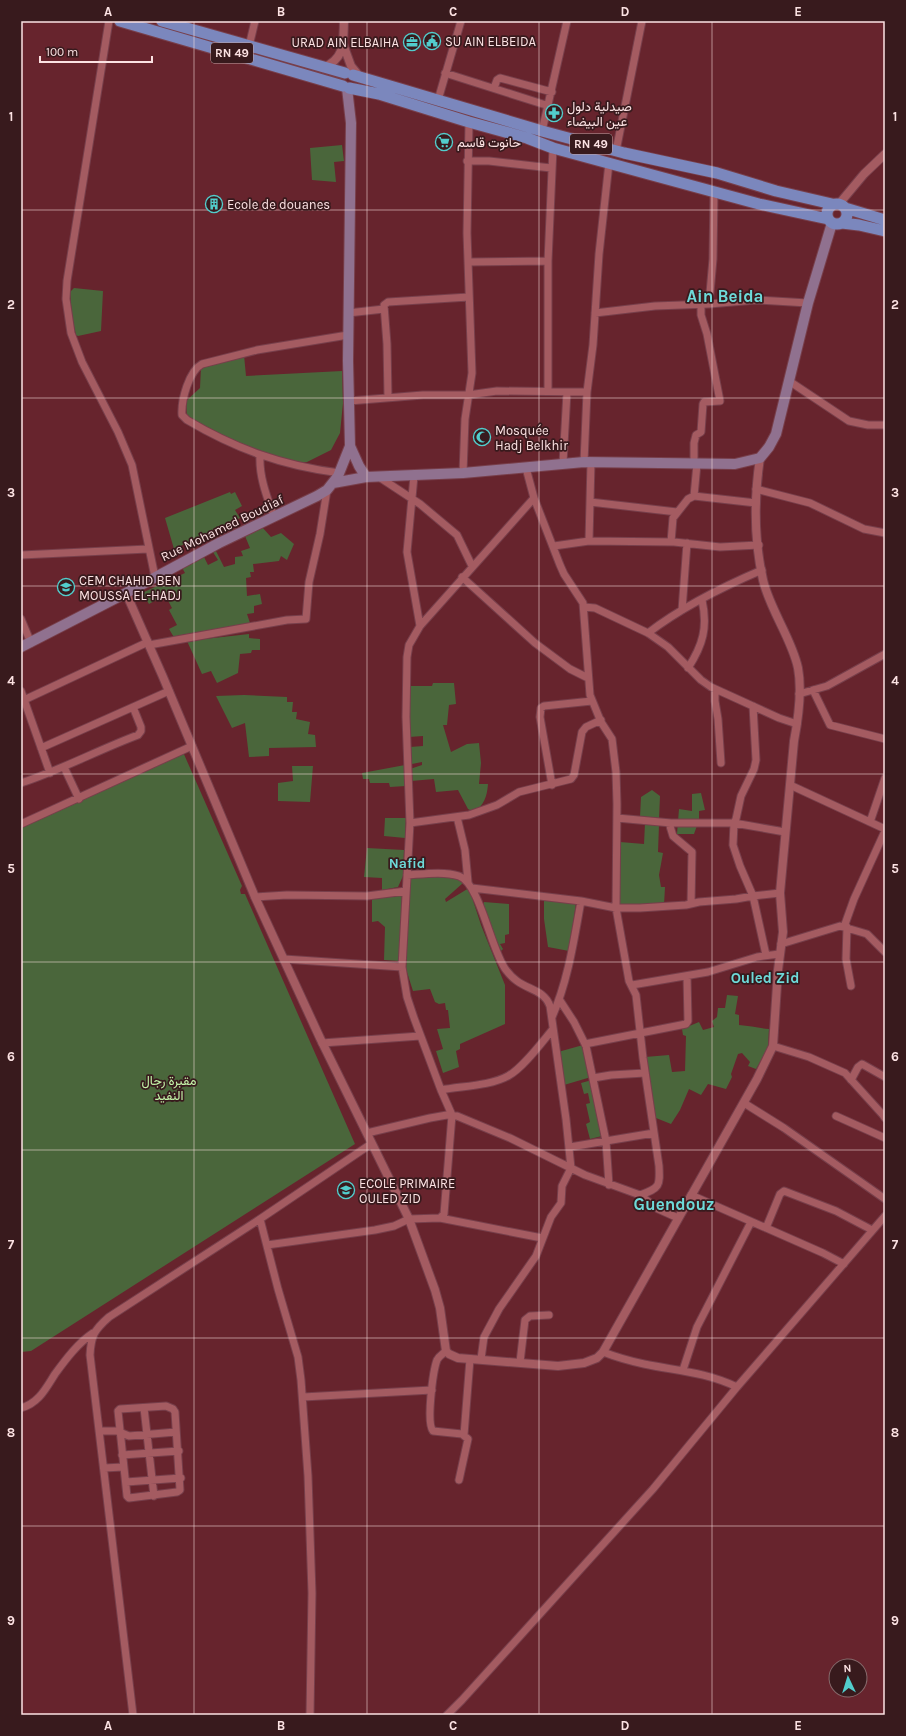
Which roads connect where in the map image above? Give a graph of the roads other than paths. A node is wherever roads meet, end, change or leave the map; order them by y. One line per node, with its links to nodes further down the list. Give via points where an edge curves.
1 (109, 21): 77 (street, via 67,281 67,311 71,333 82,362 132,465)
2 (120, 21): 14 (main road, RN 49)
3 (162, 21): 10 (main road, RN 49)
4 (255, 21): 10 (street)
5 (344, 21): 9 (street)
6 (461, 21): 12 (street)
7 (567, 21): 16 (street)
8 (642, 21): 22 (street)
9 (343, 44): 11 (street, via 337,60); 13 (street)
10 (248, 46): 11 (main road, RN 49)
11 (323, 68): 13 (main road, RN 49)
12 (445, 73): 15 (street); 17 (street)
13 (353, 75): 14 (main road, via 340,79); 17 (main road, RN 49)
14 (346, 87): 19 (main road, RN 49, via 379,94); 39 (main road, Rue Mohamed Boudiaf, via 351,123)
15 (494, 88): 16 (street, via 500,78); 18 (street)
16 (552, 92): 18 (street)
17 (438, 100): 20 (main road, RN 49)
18 (549, 106): 20 (street)
19 (469, 122): 21 (main road, RN 49); 24 (street)
20 (542, 131): 22 (main road, RN 49)
21 (553, 148): 25 (main road, RN 49); 26 (street)
22 (616, 151): 28 (main road, RN 49, via 717,173 776,192)
23 (885, 154): 28 (street, via 864,174)
24 (467, 161): 26 (street); 32 (street)
25 (609, 163): 27 (main road, RN 49); 40 (street)
26 (552, 168): 33 (street)
27 (714, 192): 30 (main road, RN 49); 36 (street, via 713,259)
28 (839, 205): 29 (main road, RN 49); 30 (main road, via 827,209); 30 (main road, via 847,214 845,220)
29 (885, 220)
30 (834, 222): 31 (main road, RN 49, via 859,224); 35 (main road)
31 (885, 231)
32 (468, 262): 33 (street); 34 (street)
33 (548, 262): 43 (street)
34 (469, 296): 38 (street, via 388,302); 46 (street, via 472,373)
35 (808, 303): 36 (street, via 767,299); 42 (main road)
36 (708, 304): 37 (street)
37 (701, 305): 40 (street, via 655,306); 55 (street, via 720,401 703,404 701,432 696,435 694,443)
38 (384, 309): 39 (street); 47 (street, via 388,344)
39 (348, 313): 41 (main road, Rue Mohamed Boudiaf)
40 (595, 313): 45 (street)
41 (348, 335): 48 (main road, Rue Mohamed Boudiaf); 51 (street, via 231,356 196,368 183,400 183,416 201,428)
42 (789, 380): 49 (street, via 849,421 868,426); 52 (main road, via 776,434)
43 (548, 391): 44 (street); 46 (street)
44 (567, 392): 45 (street); 54 (street)
45 (587, 392): 53 (street)
46 (468, 394): 47 (street); 58 (street)
47 (388, 397): 48 (street)
48 (349, 401): 50 (main road, Rue Mohamed Boudiaf)
49 (885, 425)
50 (350, 446): 57 (main road, Rue Mohamed Boudiaf); 60 (main road, Rue Mohamed Boudiaf, via 358,466)
51 (260, 456): 57 (street, via 305,468); 70 (street, via 263,484)
52 (760, 458): 55 (main road, via 735,464); 63 (street)
53 (587, 462): 54 (main road); 55 (main road); 67 (street)
54 (563, 463): 56 (main road)
55 (696, 464): 64 (street)
56 (526, 468): 58 (main road); 66 (street)
57 (340, 473): 62 (main road, Rue Mohamed Boudiaf)
58 (463, 473): 59 (main road)
59 (414, 476): 61 (main road); 65 (street)
60 (366, 477): 61 (main road); 62 (main road)
61 (379, 477): 65 (street)
62 (330, 487): 70 (main road, Rue Mohamed Boudiaf); 91 (street, via 309,582 306,619)
63 (756, 489): 68 (street); 71 (street, via 810,503 864,529)
64 (694, 496): 68 (street); 69 (street)
65 (412, 498): 79 (street, via 458,535); 88 (street, via 407,552)
66 (534, 498): 76 (street); 79 (street)
67 (590, 502): 69 (street); 72 (street)
68 (756, 503): 75 (street)
69 (677, 512): 73 (street, via 673,518)
70 (274, 517): 81 (main road, Rue Mohamed Boudiaf)
71 (885, 533)
72 (589, 541): 73 (street); 76 (street)
73 (671, 542): 74 (street)
74 (687, 543): 75 (street, via 720,547); 86 (street)
75 (758, 545): 80 (street)
76 (554, 546): 85 (street, via 564,574)
77 (148, 549): 78 (street); 81 (street)
78 (21, 555)
79 (472, 566): 82 (street)
80 (762, 570): 84 (street); 100 (street, via 771,602 798,668)
81 (154, 577): 83 (main road, Rue Mohamed Boudiaf)
82 (462, 577): 88 (street); 95 (street, via 535,643 570,669)
83 (126, 593): 90 (main road, Rue Mohamed Boudiaf); 91 (street)
84 (702, 600): 86 (street); 94 (street, via 705,614 704,630 699,650)
85 (584, 607): 89 (street, via 600,610); 95 (street)
86 (682, 610): 89 (street)
87 (21, 619): 90 (street)
88 (420, 626): 121 (street, via 409,645 407,657 406,723)
89 (648, 634): 94 (street, via 668,647)
90 (31, 642): 92 (main road, Rue Mohamed Boudiaf)
91 (149, 644): 99 (street); 101 (street)
92 (21, 647)
93 (885, 654): 97 (street, via 827,686)
94 (688, 668): 96 (street)
95 (588, 678): 102 (street)
96 (715, 689): 103 (street); 110 (street)
97 (813, 690): 100 (street); 107 (street, via 830,725)
98 (21, 691): 101 (street)
99 (169, 691): 104 (street); 108 (street)
100 (798, 694): 106 (street)
101 (24, 700): 109 (street)
102 (592, 701): 105 (street); 115 (street, via 541,708 540,717)
103 (753, 706): 106 (street); 123 (street, via 756,760 741,796)
104 (133, 707): 109 (street); 111 (street, via 141,727 140,733)
105 (601, 720): 115 (street, via 586,727 582,732 573,778); 119 (street, via 612,739)
106 (797, 724): 116 (street)
107 (885, 739)
108 (192, 746): 117 (street); 132 (street)
109 (42, 748): 112 (street)
110 (721, 763)
111 (64, 767): 112 (street); 117 (street)
112 (50, 773): 114 (street)
113 (885, 778): 120 (street)
114 (21, 783)
115 (552, 784): 118 (street, via 519,792 483,811)
116 (790, 785): 120 (street); 126 (street)
117 (79, 799): 124 (street)
118 (457, 817): 121 (street); 128 (street)
119 (617, 818): 122 (street); 135 (street)
120 (870, 822): 125 (street)
121 (410, 823): 127 (street)
122 (669, 823): 123 (street); 134 (street, via 673,836 692,852)
123 (734, 823): 126 (street); 131 (street, via 734,849)
124 (21, 824)
125 (885, 830): 136 (street, via 854,900)
126 (785, 832): 130 (street)
127 (407, 875): 128 (street, via 458,875); 129 (street)
128 (470, 885): 133 (street); 147 (street, via 505,969 517,982 545,996 550,1006)
129 (406, 891): 132 (street, via 367,896); 142 (street)
130 (780, 893): 131 (street); 137 (street, via 783,932)
131 (753, 896): 134 (street); 140 (street)
132 (255, 897): 141 (street)
133 (581, 901): 135 (street); 146 (street)
134 (691, 904): 135 (street)
135 (616, 908): 144 (street, via 629,981)
136 (846, 927): 137 (street, via 831,928); 138 (street, via 867,934); 145 (street, via 846,959)
137 (781, 944): 139 (street)
138 (885, 952)
139 (779, 954): 140 (street); 153 (street)
140 (766, 955): 143 (street)
141 (284, 959): 142 (street); 151 (street)
142 (402, 966): 150 (street, via 407,997)
143 (687, 976): 144 (street); 149 (street, via 688,1023)
144 (632, 985): 149 (street, via 636,995)
145 (851, 986)
146 (559, 999): 147 (street); 152 (street)
147 (551, 1018): 148 (street)
148 (553, 1029): 158 (street, via 508,1076); 168 (street)
149 (640, 1033): 152 (street); 154 (street)
150 (420, 1036): 151 (street); 158 (street)
151 (322, 1043): 163 (street)
152 (585, 1044): 156 (street)
153 (773, 1046): 157 (street, via 809,1056 845,1073); 159 (street)
154 (645, 1074): 156 (street); 164 (street)
155 (885, 1077): 157 (street, via 862,1064)
156 (593, 1078): 166 (street)
157 (851, 1080): 162 (street)
158 (441, 1090): 160 (street)
159 (744, 1103): 172 (street); 173 (street)
160 (452, 1115): 163 (street); 169 (street, via 510,1138); 175 (street, via 445,1211)
161 (836, 1116): 165 (street)
162 (885, 1118)
163 (367, 1133): 167 (street)
164 (654, 1133): 166 (street); 171 (street, via 660,1183 653,1190)
165 (885, 1138)
166 (606, 1141): 168 (street); 170 (street)
167 (372, 1144): 177 (street); 178 (street)
168 (570, 1147): 169 (street)
169 (571, 1168): 170 (street); 182 (street, via 562,1186 561,1204 551,1217)
170 (610, 1185): 171 (street)
171 (640, 1195): 176 (street, via 658,1209)
172 (691, 1195): 176 (street); 179 (street)
173 (885, 1199)
174 (885, 1216): 181 (street)
175 (440, 1218): 178 (street); 182 (street)
176 (678, 1218): 188 (street)
177 (260, 1219): 183 (street); 186 (street, via 109,1317)
178 (409, 1219): 183 (street, via 394,1226 375,1230); 187 (street, via 435,1290)
179 (751, 1222): 180 (street); 192 (street, via 697,1327)
180 (766, 1228): 181 (street, via 780,1194 784,1191 836,1210); 184 (street, via 823,1252)
181 (872, 1230): 184 (street)
182 (542, 1238): 190 (street, via 532,1263 509,1293 486,1332)
183 (267, 1245): 195 (street, via 298,1357)
184 (844, 1264): 193 (street)
185 (549, 1315): 191 (street, via 530,1316 525,1320)
186 (93, 1333): 196 (street, via 80,1343 40,1397); 198 (street, via 90,1356)
187 (446, 1351): 189 (street, via 452,1356); 194 (street, via 437,1361)
188 (602, 1352): 191 (street, via 591,1360 577,1364 558,1366); 192 (street, via 632,1362)
189 (470, 1359): 190 (street); 202 (street)
190 (481, 1360): 191 (street)
191 (520, 1362)
192 (683, 1370): 193 (street, via 720,1379)
193 (737, 1387): 215 (street, via 648,1495)
194 (432, 1390): 195 (street); 202 (street, via 431,1429 438,1433)
195 (303, 1397): 214 (street, via 312,1593)
196 (21, 1408)
197 (144, 1408): 199 (street, via 119,1410); 200 (street, via 166,1406 173,1409); 201 (street)
198 (99, 1431): 199 (street); 207 (street)
199 (119, 1432): 201 (street, via 128,1436); 205 (street)
200 (176, 1432): 201 (street); 203 (street)
201 (147, 1435): 204 (street)
202 (464, 1435): 210 (street, via 468,1443)
203 (179, 1451): 204 (street); 208 (street)
204 (150, 1453): 205 (street); 209 (street)
205 (122, 1454): 206 (street)
206 (124, 1467): 207 (street); 211 (street)
207 (104, 1468): 213 (street)
208 (181, 1478): 209 (street); 212 (street, via 179,1492)
209 (153, 1480): 211 (street); 212 (street)
210 (459, 1480)
211 (126, 1482): 212 (street, via 129,1498)
212 (154, 1496)
213 (133, 1715)
214 (310, 1715)
215 (447, 1715)

